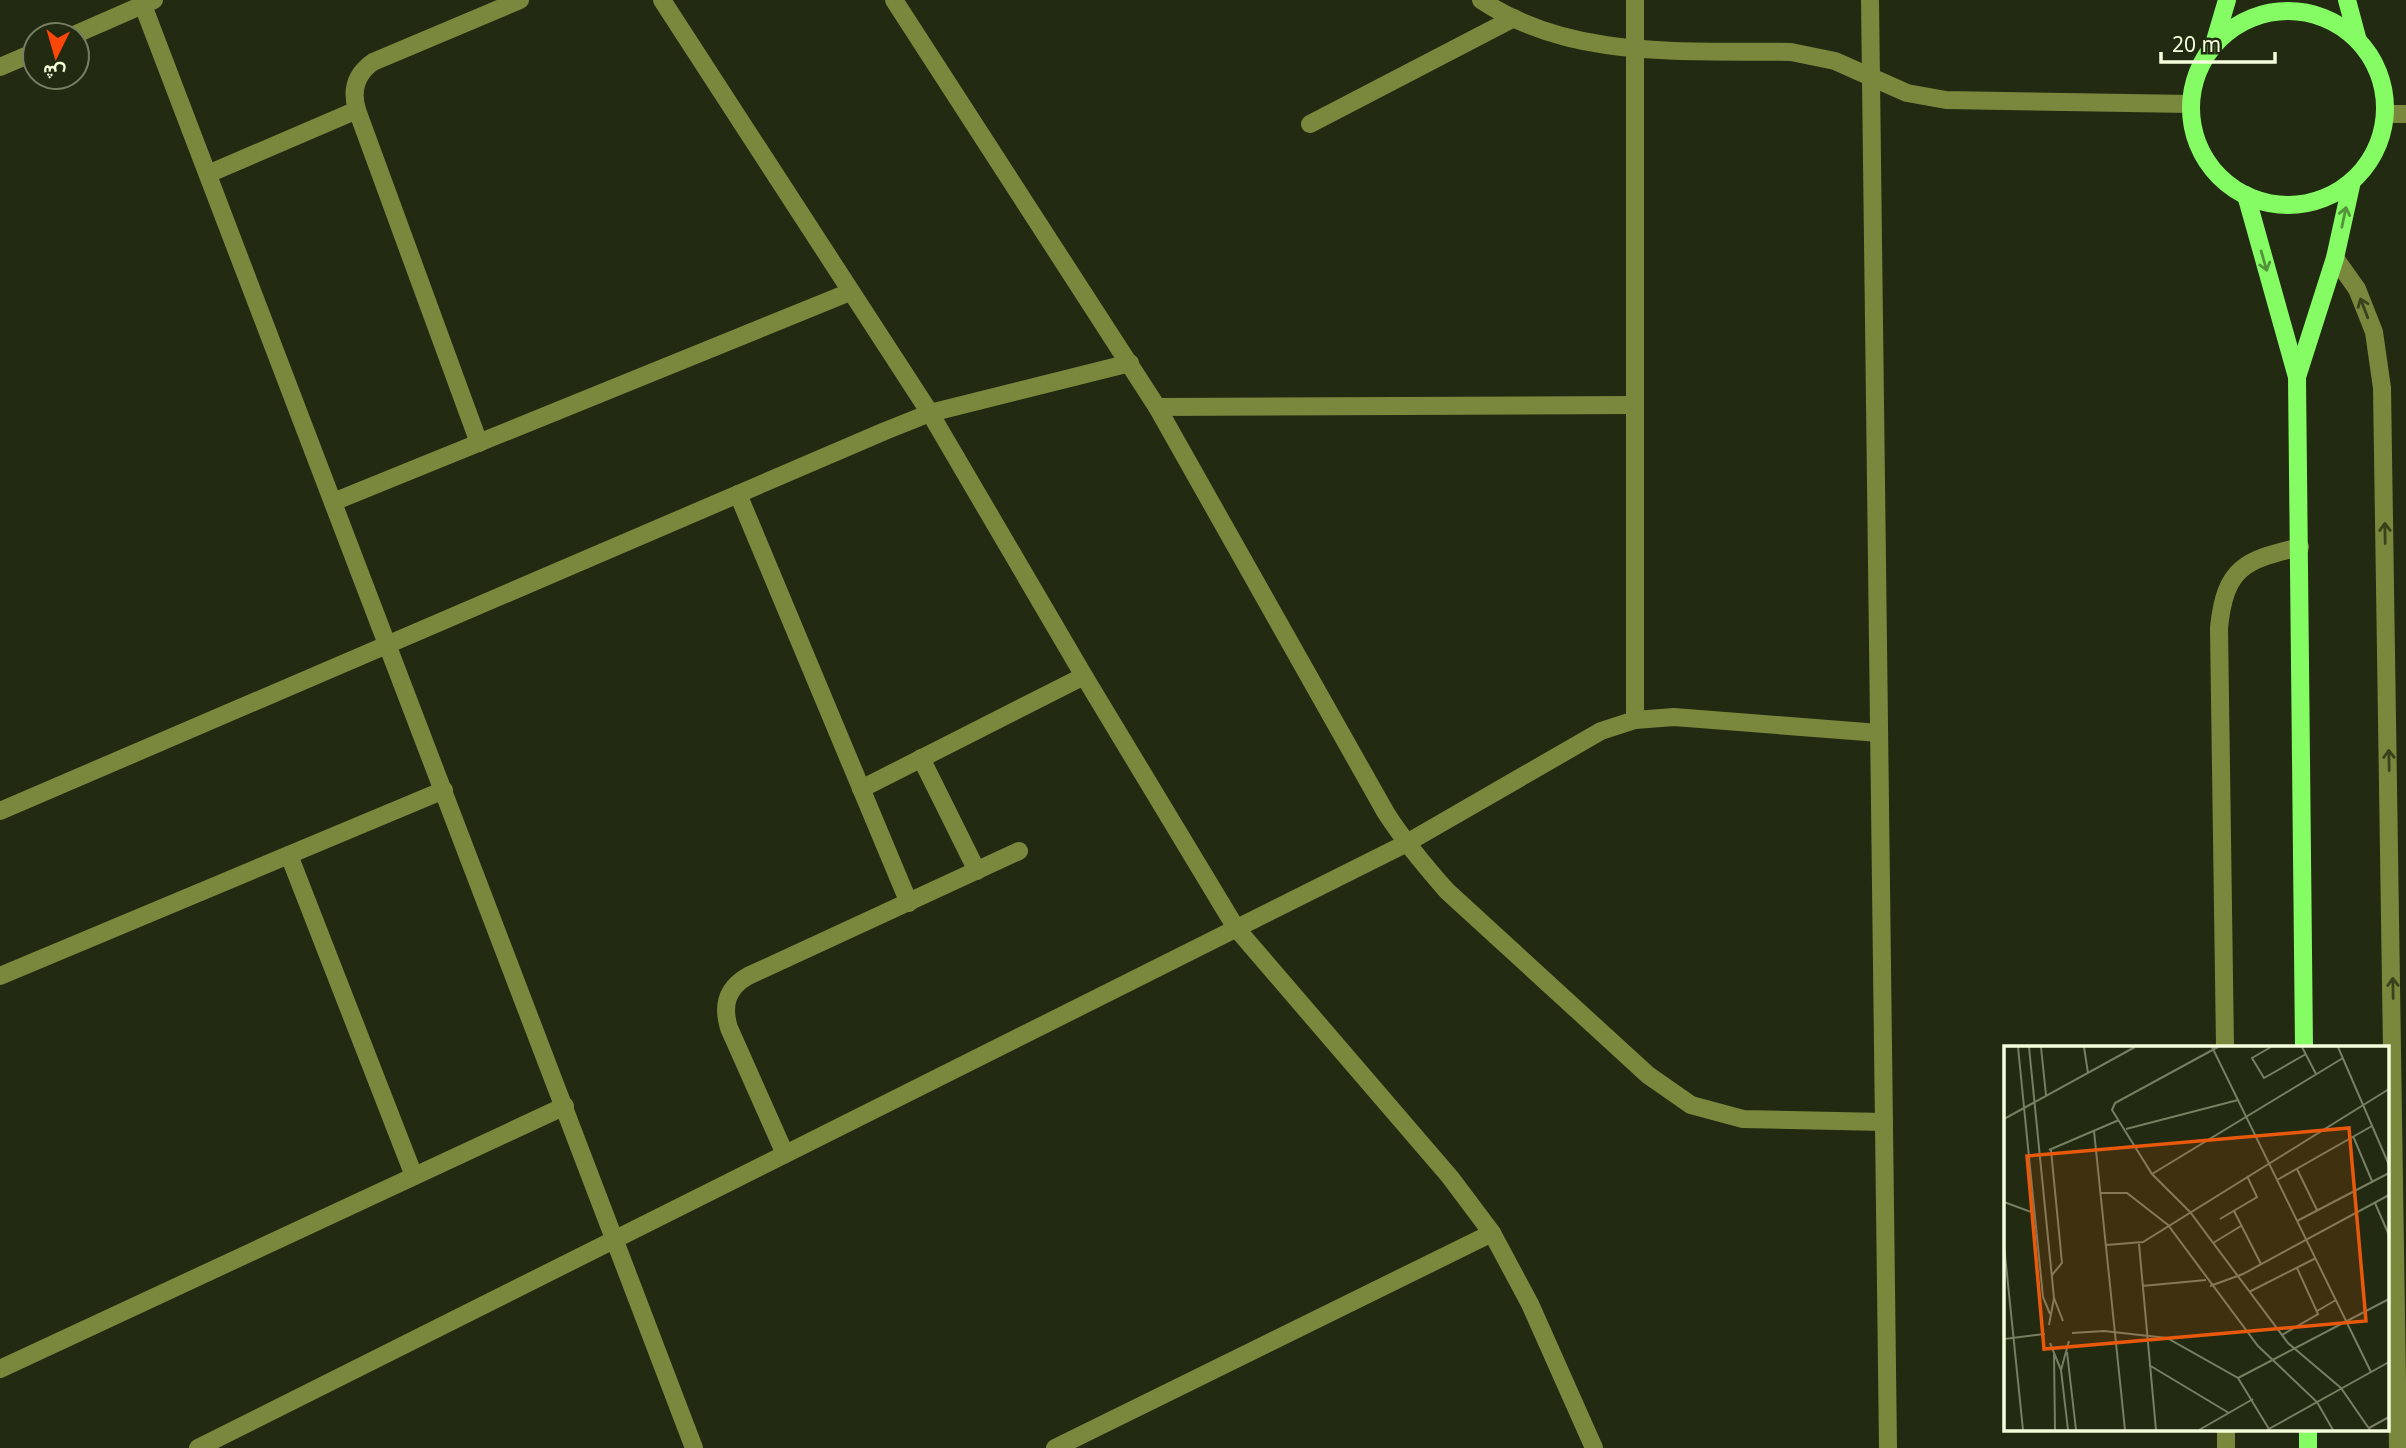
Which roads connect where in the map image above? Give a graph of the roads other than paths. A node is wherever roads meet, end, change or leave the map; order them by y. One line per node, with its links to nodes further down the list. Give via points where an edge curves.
1 (520, 0): 19 (street, via 364,68 355,88)
2 (662, 0): 27 (street)
3 (894, 0): 28 (street)
4 (1481, 0): 10 (street)
5 (1635, 0): 14 (street)
6 (1870, 0): 17 (street)
7 (2227, 0): 13 (main road)
8 (2347, 0): 12 (main road)
9 (146, 2): 11 (street); 23 (street)
10 (1514, 19): 14 (street, via 1586,43); 22 (street)
11 (91, 27)
12 (2358, 41): 13 (main road, via 2333,22 2301,12 2269,12 2240,24); 20 (main road, via 2380,74)
13 (2214, 44): 18 (main road, via 2202,62)
14 (1635, 49): 17 (street, via 1791,52 1835,61); 30 (street)
15 (21, 58): 16 (street)
16 (0, 68)
17 (1871, 79): 18 (street, via 1908,93 1946,100); 40 (street)
18 (2190, 104): 25 (main road, via 2204,158 2223,180)
19 (357, 110): 23 (street); 33 (street)
20 (2385, 114): 21 (street); 24 (main road, via 2376,151)
21 (2406, 114)
22 (1310, 124)
23 (208, 174): 35 (street)
24 (2352, 181): 25 (main road, via 2329,196 2301,204 2273,204); 26 (main road, one-way to 24)
25 (2246, 195): 29 (main road, one-way to 29)
26 (2335, 258): 29 (main road); 52 (street, one-way to 26, via 2382,388 2374,332 2357,289)
27 (850, 292): 32 (street); 33 (street)
28 (1130, 363): 31 (street); 32 (street)
29 (2297, 377): 36 (main road)
30 (1635, 405): 31 (street); 39 (street)
31 (1157, 407): 45 (street)
32 (930, 413): 34 (street); 38 (street)
33 (479, 443): 35 (street)
34 (738, 494): 37 (street); 42 (street)
35 (333, 502): 37 (street)
36 (2300, 547): 53 (street, via 2245,565 2230,582 2221,604); 54 (main road)
37 (388, 644): 43 (street); 44 (street)
38 (1084, 676): 41 (street); 50 (street)
39 (1635, 720): 40 (street, via 1674,717); 45 (street, via 1590,737)
40 (1879, 733): 56 (street)
41 (922, 758): 42 (street); 48 (street)
42 (861, 789): 49 (street)
43 (444, 790): 47 (street); 55 (street)
44 (0, 811)
45 (1405, 844): 50 (street); 56 (street, via 1457,900 1648,1075 1691,1105 1743,1119)
46 (1019, 851): 48 (street)
47 (289, 855): 51 (street); 58 (street)
48 (977, 871): 49 (street)
49 (909, 903): 57 (street, via 748,976 731,990 725,1014 729,1028)
50 (1237, 928): 57 (street); 59 (street, via 1450,1177)
51 (0, 976)
52 (2400, 1024): 71 (street)
53 (2225, 1046)
54 (2304, 1046)
55 (565, 1106): 58 (street); 60 (street)
56 (1884, 1122): 68 (street)
57 (785, 1154): 60 (street)
58 (414, 1176): 61 (street)
59 (1492, 1233): 66 (street); 67 (street, via 1530,1304)
60 (615, 1239): 64 (street); 65 (street)
61 (0, 1369)
62 (2226, 1430): 69 (street)
63 (2308, 1430): 70 (main road)
64 (198, 1448)
65 (694, 1448)
66 (1055, 1448)
67 (1594, 1448)
68 (1888, 1448)
69 (2226, 1448)
70 (2308, 1448)
71 (2398, 1448)

